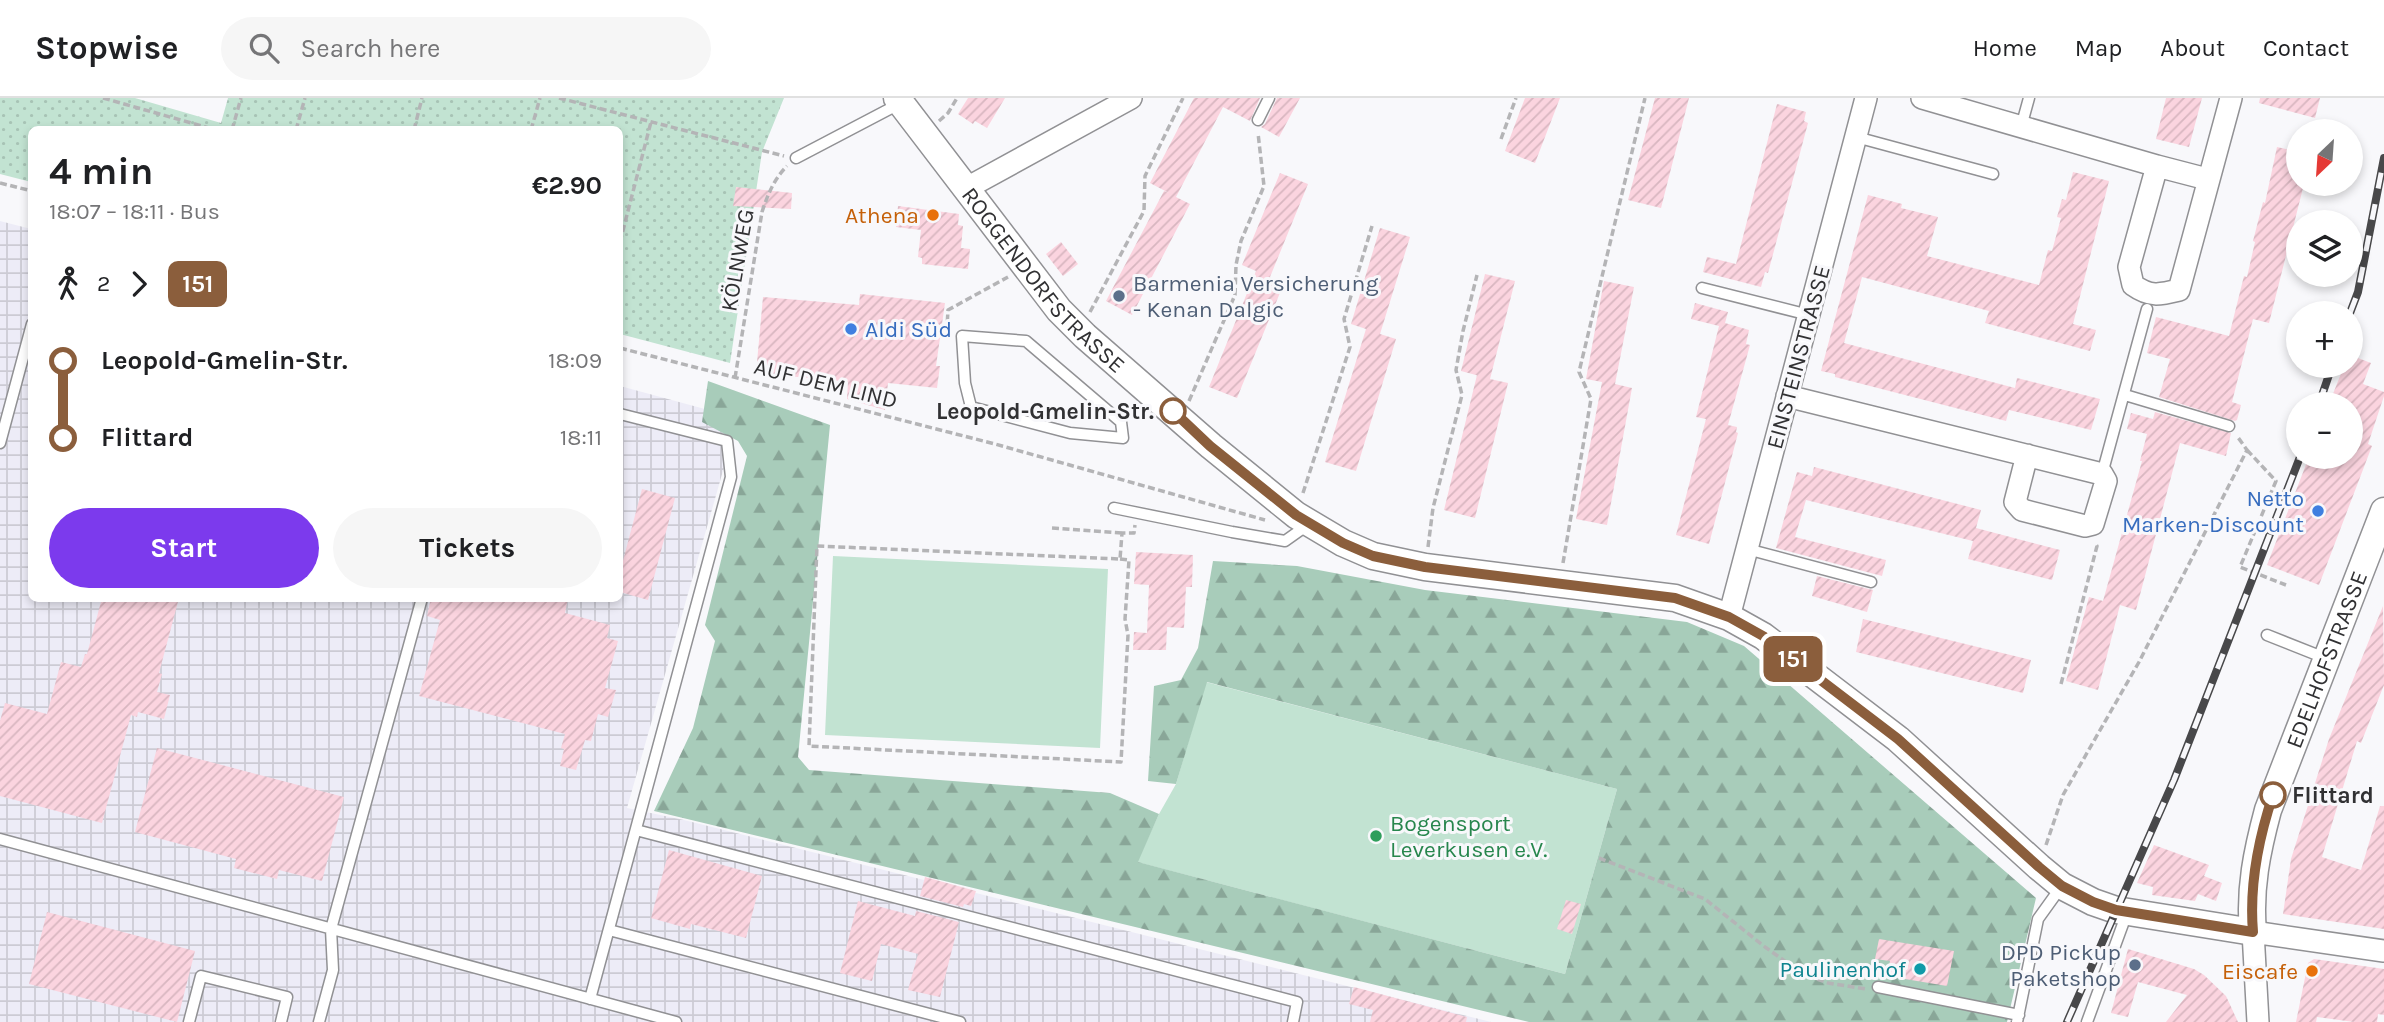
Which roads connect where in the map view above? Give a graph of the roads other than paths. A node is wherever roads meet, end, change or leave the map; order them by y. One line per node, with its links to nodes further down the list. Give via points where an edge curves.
1 (1131, 98): 15 (street)
2 (1269, 98): 8 (lane)
3 (1866, 98): 10 (street, EINSTEINSTRASSE)
4 (1922, 98): 9 (street)
5 (2029, 98): 9 (lane)
6 (2231, 98): 14 (street)
7 (898, 101): 11 (lane); 15 (street, ROGGENDORFSTRASSE)
8 (1258, 120)
9 (2021, 127): 12 (street)
10 (1856, 137): 13 (lane); 18 (street, EINSTEINSTRASSE)
11 (796, 158)
12 (2157, 166): 14 (street); 14 (street, via 2129,267 2133,285 2145,293 2179,290)
13 (1993, 174)
14 (2207, 179)
15 (965, 189): 30 (street, ROGGENDORFSTRASSE, via 1080,331 1210,446)
16 (1702, 288): 18 (lane)
17 (2147, 309): 22 (lane)
18 (1809, 315): 21 (street, EINSTEINSTRASSE)
19 (962, 336): 19 (lane, via 1026,341 1121,422 1123,438 1070,433 971,407)
20 (28, 339): 25 (lane)
21 (1787, 396): 26 (street); 31 (street, EINSTEINSTRASSE)
22 (2125, 396): 24 (lane); 27 (lane)
23 (623, 415): 37 (lane, via 727,441 731,477)
24 (2229, 426)
25 (0, 443)
26 (2026, 455): 27 (street); 27 (street, via 2015,502 2022,510 2085,526 2093,524 2106,481)
27 (2102, 474)
28 (1114, 508): 30 (lane, via 1285,541)
29 (2384, 511): 36 (street, EDELHOFSTRASSE)
30 (1303, 520): 34 (street, ROGGENDORFSTRASSE, via 1373,556 1425,567 1675,598)
31 (1747, 549): 32 (lane); 34 (street, EINSTEINSTRASSE)
32 (1871, 582)
33 (421, 602): 41 (lane)
34 (1729, 617): 39 (street, ROGGENDORFSTRASSE, via 1763,636 1898,739)
35 (2267, 635): 36 (lane)
36 (2328, 659): 43 (street, EDELHOFSTRASSE, via 2268,810 2250,902)
37 (636, 830): 42 (lane); 53 (lane, via 1297,1002)
38 (0, 838): 41 (lane)
39 (2062, 886): 40 (street, ROGGENDORFSTRASSE); 47 (lane, via 2038,919)
40 (2122, 911): 43 (street, ROGGENDORFSTRASSE); 54 (lane)
41 (331, 929): 46 (lane); 50 (lane, via 333,970)
42 (609, 930): 46 (lane); 52 (lane)
43 (2253, 932): 44 (street); 55 (street)
44 (2384, 951)
45 (1878, 987): 47 (lane)
46 (590, 999): 51 (lane)
47 (2018, 1019)
48 (189, 1022): 49 (lane, via 201,976 287,997)
49 (281, 1022)
50 (319, 1022)
51 (676, 1022)
52 (960, 1022)
53 (1293, 1022)
54 (2087, 1022)
55 (2258, 1022)

